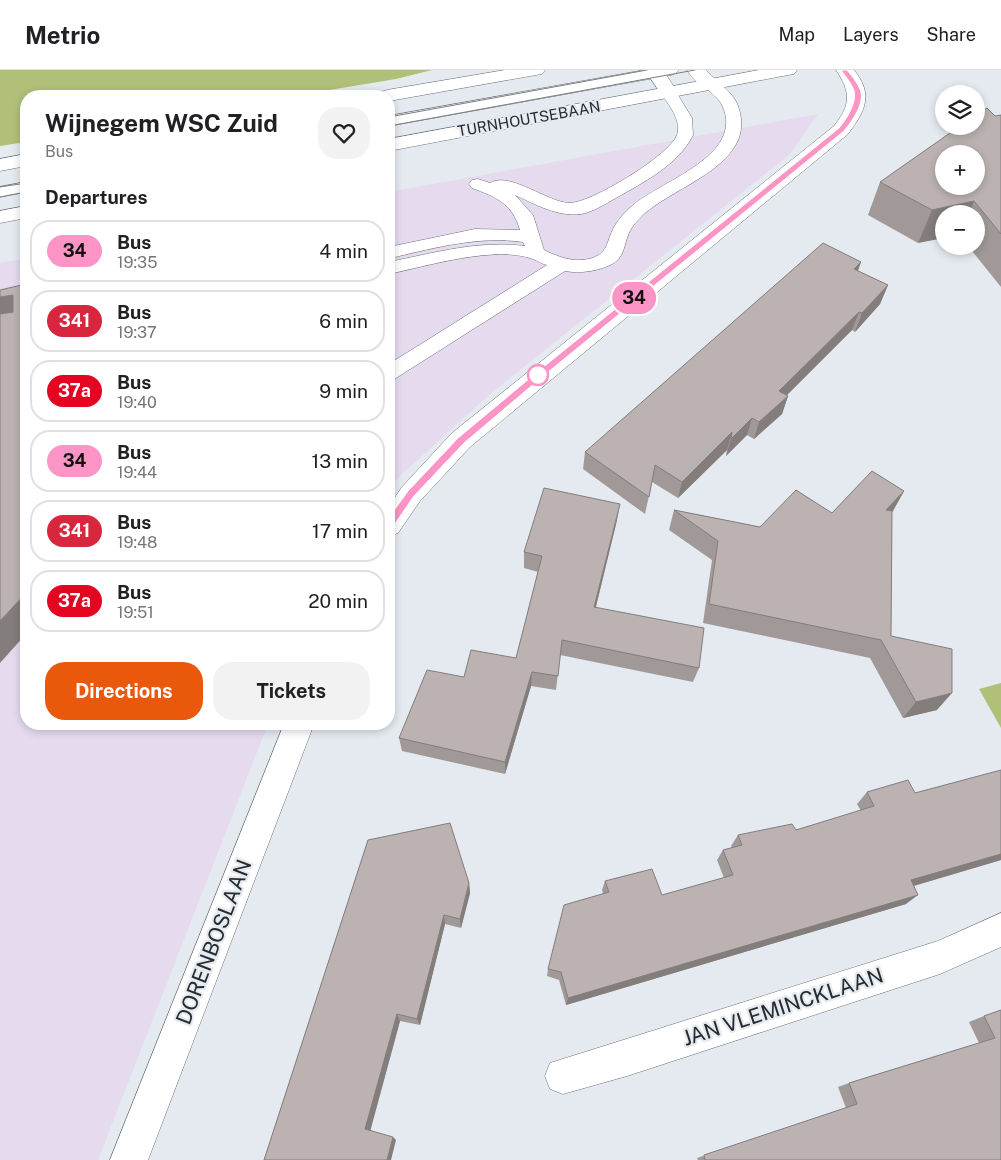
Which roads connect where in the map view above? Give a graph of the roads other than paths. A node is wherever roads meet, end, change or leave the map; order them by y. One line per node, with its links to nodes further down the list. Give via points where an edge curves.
1 (536, 70): 8 (street)
2 (696, 70): 6 (street)
3 (788, 70): 6 (street, TURNHOUTSEBAAN)
4 (845, 70): 22 (street, via 858,96 850,119 842,130 461,440 411,494)
5 (660, 71): 7 (street, TURNHOUTSEBAAN); 9 (lane, TURNHOUTSEBAAN)
6 (712, 85): 7 (street, TURNHOUTSEBAAN); 19 (lane, via 730,105 734,126 730,142 719,156 639,208 622,228 614,252 602,261 577,266)
7 (669, 93): 10 (street, TURNHOUTSEBAAN); 17 (lane, via 683,116 684,138 652,169 582,208 549,205 506,185 478,184 505,195 524,215)
8 (395, 95)
9 (395, 120)
10 (395, 144)
11 (20, 161): 12 (street)
12 (0, 165)
13 (20, 188): 14 (lane)
14 (0, 192)
15 (20, 213): 16 (street)
16 (0, 217)
17 (533, 245): 18 (lane, via 506,232 476,232); 19 (lane); 20 (lane, via 480,250)
18 (395, 251)
19 (561, 265): 21 (lane)
20 (395, 267)
21 (395, 369)
22 (395, 517)
23 (297, 730): 26 (street, DORENBOSLAAN)
24 (1001, 930): 25 (street, JAN VLEMINCKLAAN, via 940,957)
25 (563, 1076)
26 (129, 1160)

